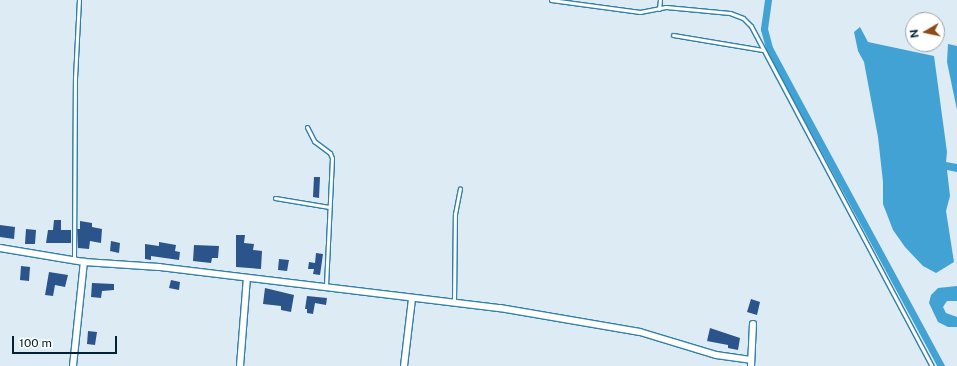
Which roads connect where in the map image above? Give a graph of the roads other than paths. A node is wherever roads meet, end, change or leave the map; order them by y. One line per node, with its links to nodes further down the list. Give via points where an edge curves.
1 (79, 0): 12 (lane, via 75,78)
2 (550, 0): 4 (lane, via 640,12)
3 (660, 0): 4 (lane)
4 (659, 9): 6 (lane, via 666,7 730,13 743,18 751,26)
5 (673, 35): 6 (lane)
6 (763, 50): 23 (lane)
7 (307, 127): 10 (lane, via 314,141 330,152 332,158)
8 (460, 188): 17 (lane, via 455,214)
9 (275, 198): 10 (lane)
10 (329, 207): 15 (lane)
11 (0, 248): 12 (street)
12 (74, 261): 13 (street)
13 (84, 262): 14 (street, via 159,267); 20 (street)
14 (247, 278): 15 (street); 21 (street)
15 (326, 287): 16 (street)
16 (412, 298): 17 (street); 22 (street)
17 (454, 303): 19 (street, via 500,308 640,332)
18 (753, 324): 19 (street)
19 (751, 363)
20 (73, 366)
21 (240, 366)
22 (404, 366)
23 (932, 366)

